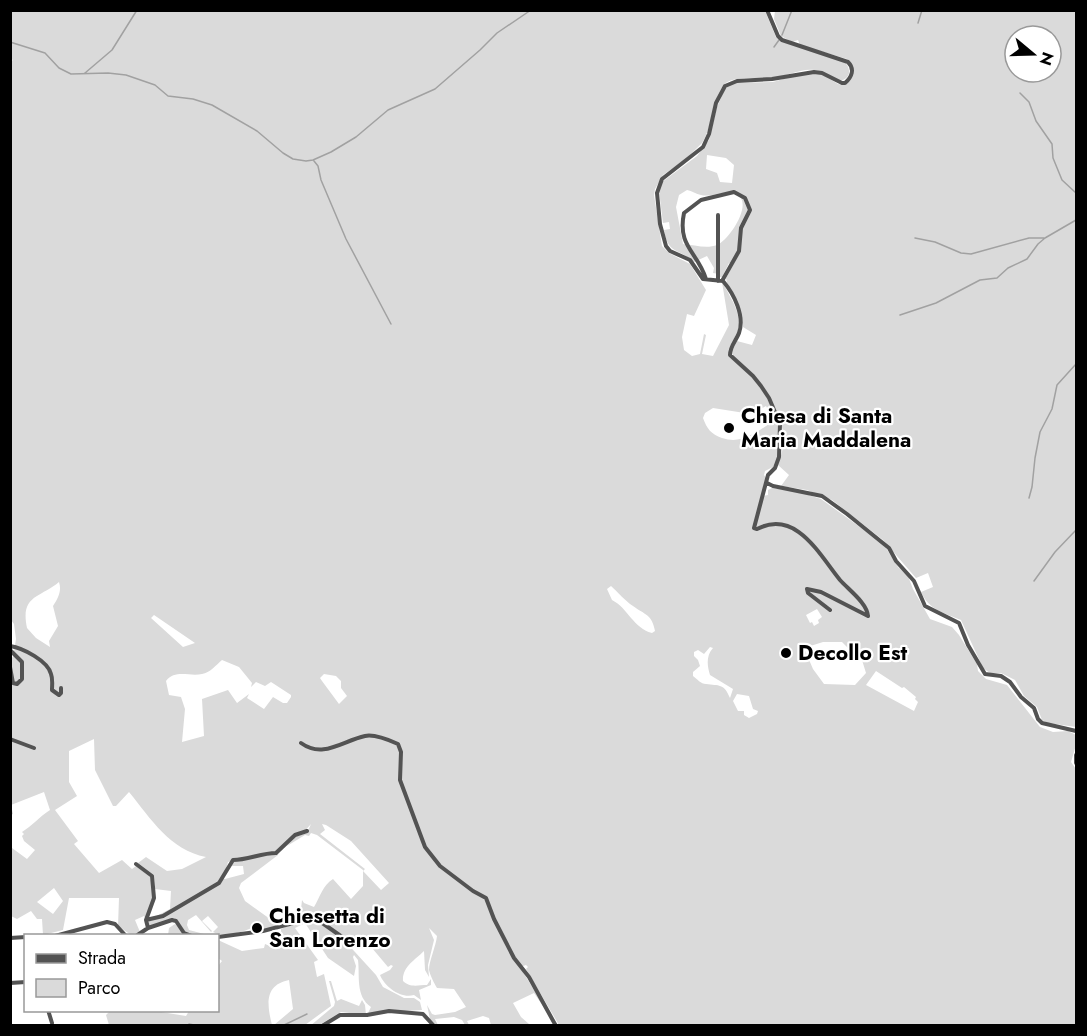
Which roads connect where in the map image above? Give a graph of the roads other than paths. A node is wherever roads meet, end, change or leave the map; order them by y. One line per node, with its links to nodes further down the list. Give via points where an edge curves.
1 (767, 10): 3 (street, via 782,40 844,60 850,64 852,74 845,83 814,72 772,80 737,81 725,86 703,147 662,179 657,193 666,246 690,261)
2 (718, 215): 4 (street)
3 (706, 279): 4 (street); 4 (street, via 684,238 684,213 701,200 734,192 746,198 750,210 741,228 739,251)
4 (720, 281): 5 (street, via 734,298 741,324 730,356 769,398 780,424 779,458)
5 (767, 482): 6 (street, via 754,528 780,523 802,534 869,614 866,616 807,588 808,593); 10 (street, via 822,496 876,536 914,580 925,606 959,623 985,674 1010,682 1042,723)
6 (831, 610)
7 (10, 648): 8 (street, via 22,662 22,679 17,684 13,683); 9 (street, via 26,651 46,665 52,690 59,695)
8 (10, 667)
9 (61, 688)
10 (1077, 730)
11 (10, 739): 13 (street)
12 (301, 744): 30 (street, via 311,750 326,750 370,736 398,744 400,780 424,847 440,866 486,898 514,958)
13 (34, 748)
14 (1077, 755): 15 (street)
15 (1077, 763)
16 (307, 831): 18 (street, via 295,835 276,853 233,860 219,883 163,916)
17 (136, 864): 18 (street, via 152,876 153,904)
18 (147, 921): 19 (street)
19 (148, 928): 22 (street); 23 (street, via 172,920)
20 (62, 934): 21 (street, via 107,922)
21 (124, 934)
22 (139, 934)
23 (187, 934)
24 (219, 937): 25 (street, via 318,920)
25 (345, 939)
26 (48, 1012): 27 (street)
27 (52, 1023)
28 (322, 1026): 29 (street, via 340,1014 389,1011 423,1014)
29 (435, 1026)
30 (556, 1026)

